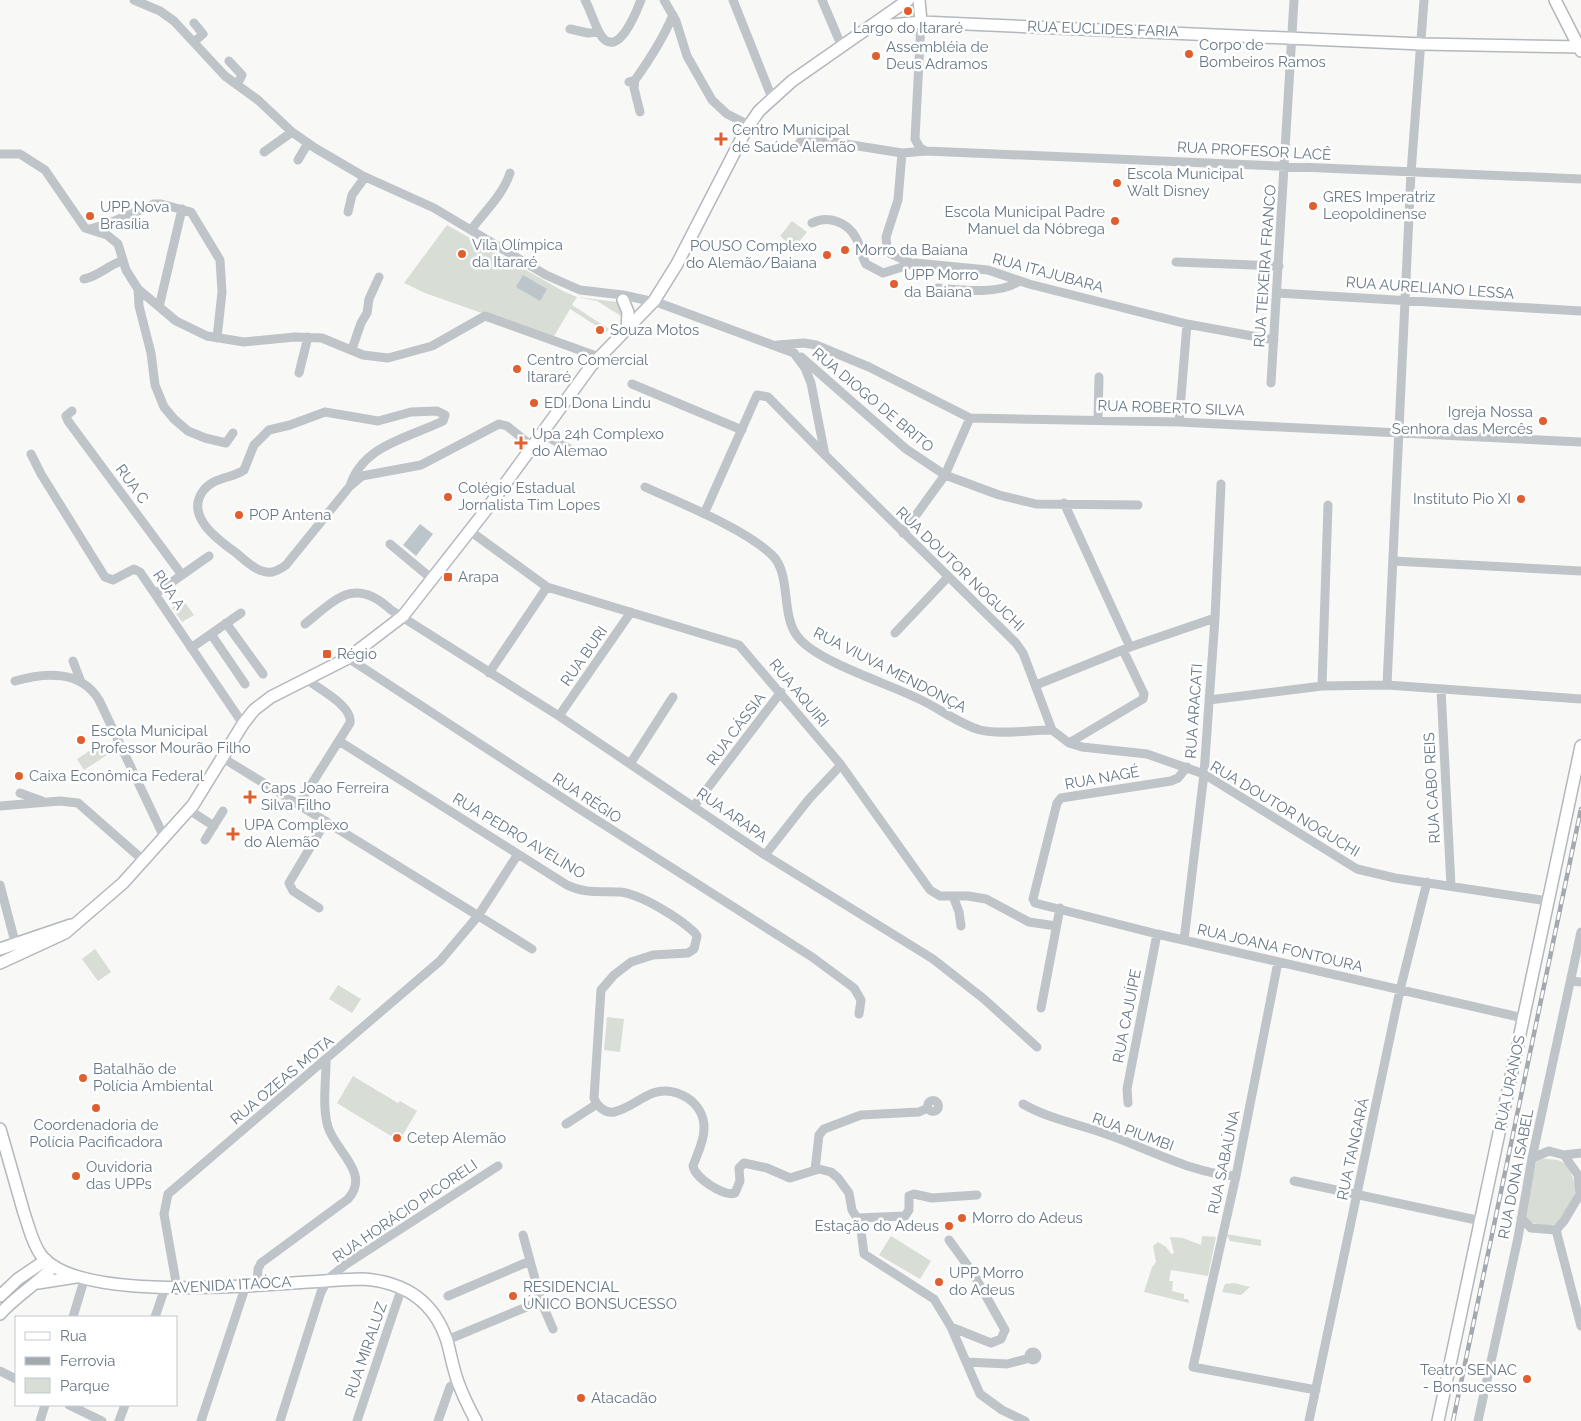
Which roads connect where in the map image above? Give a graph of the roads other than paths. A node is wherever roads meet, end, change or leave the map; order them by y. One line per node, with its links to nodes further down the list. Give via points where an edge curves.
1 (134, 0): 19 (street, via 167,15)
2 (585, 0): 17 (street)
3 (641, 0): 17 (street, via 627,30 618,39 608,41)
4 (664, 0): 12 (street)
5 (733, 0): 25 (street)
6 (822, 0): 21 (street)
7 (908, 0): 15 (main road)
8 (919, 0): 14 (main road)
9 (1294, 0): 18 (street, RUA TEIXEIRA FRANCO)
10 (1424, 0): 20 (street)
11 (1554, 0): 22 (main road)
12 (673, 15): 26 (street, via 660,42 632,81); 27 (street, via 687,56 712,100 727,114)
13 (194, 22): 19 (street, via 203,34)
14 (922, 22): 15 (main road, RUA EUCLIDES FARIA); 18 (main road, RUA EUCLIDES FARIA); 31 (street, via 915,139)
15 (867, 28): 21 (main road)
16 (570, 29): 17 (street)
17 (599, 32)
18 (1292, 37): 20 (main road, RUA EUCLIDES FARIA); 36 (street, RUA TEIXEIRA FRANCO)
19 (194, 42): 24 (street)
20 (1422, 44): 22 (main road, RUA EUCLIDES FARIA); 38 (street)
21 (842, 47): 25 (main road)
22 (1580, 48)
23 (229, 61): 24 (street, via 242,75)
24 (236, 85): 28 (street, via 258,100)
25 (772, 98): 27 (main road)
26 (640, 112)
27 (749, 125): 58 (main road, via 677,264)
28 (292, 132): 30 (street); 32 (street)
29 (800, 142): 33 (street, RUA PROFESOR LACÊ)
30 (308, 143): 35 (street); 39 (street)
31 (926, 151): 33 (street, RUA PROFESOR LACÊ); 36 (street, RUA PROFESOR LACÊ)
32 (264, 152)
33 (902, 153): 48 (street, via 898,200 886,241 891,254)
34 (0, 154): 44 (street, via 20,154 46,170)
35 (298, 160)
36 (1285, 165): 38 (street, RUA PROFESOR LACÊ); 49 (street, RUA TEIXEIRA FRANCO)
37 (510, 173): 45 (street, via 499,194)
38 (1411, 173): 40 (street, RUA PROFESOR LACÊ); 57 (street)
39 (365, 177): 42 (street, via 352,195); 45 (street, via 414,197)
40 (1581, 179)
41 (182, 209): 44 (street, via 154,204); 59 (street); 64 (street, via 195,217 220,260 222,292)
42 (348, 212)
43 (812, 223): 48 (street, RUA ITAJUBARA, via 830,219 845,226 855,235 866,264 877,271 888,272)
44 (87, 230): 46 (street, via 113,238)
45 (471, 230): 56 (street, via 571,287)
46 (122, 260): 51 (street); 54 (street)
47 (1176, 262): 49 (street)
48 (911, 263): 52 (street, RUA ITAJUBARA, via 988,270)
49 (1279, 266): 55 (street, RUA TEIXEIRA FRANCO)
50 (379, 277): 67 (street)
51 (84, 279)
52 (1019, 282): 53 (street, via 996,289); 61 (street, RUA ITAJUBARA)
53 (938, 288)
54 (138, 289): 59 (street); 80 (street, via 152,353 155,385 164,407 180,426 205,438 226,443)
55 (1277, 292): 57 (street, RUA AURELIANO LESSA); 65 (street, RUA TEIXEIRA FRANCO)
56 (618, 297): 58 (street); 62 (main road, via 628,312)
57 (1406, 301): 60 (street, RUA AURELIANO LESSA); 79 (street)
58 (652, 304): 62 (main road); 66 (street)
59 (159, 307): 64 (street, via 176,321)
60 (1581, 311)
61 (1188, 324): 65 (street, RUA ITAJUBARA); 77 (street)
62 (627, 329): 69 (main road)
63 (308, 337): 64 (street, via 244,342); 67 (street, via 330,340); 70 (street)
64 (218, 338)
65 (1274, 340): 72 (street, RUA TEIXEIRA FRANCO)
66 (777, 345): 68 (street); 75 (street, RUA ROBERTO SILVA, via 816,345 870,367)
67 (352, 349): 69 (street, via 380,358 411,353 432,346 484,316)
68 (794, 353): 86 (street, via 811,383); 87 (street, RUA DIOGO DE BRITO, via 906,449)
69 (599, 357): 81 (main road)
70 (299, 373)
71 (1099, 377): 76 (street)
72 (1271, 383)
73 (632, 384): 78 (street)
74 (72, 411): 101 (street, RUA C, via 66,416 68,421)
75 (970, 418): 76 (street, RUA ROBERTO SILVA); 87 (street)
76 (1098, 419): 77 (street, RUA ROBERTO SILVA)
77 (1179, 422): 79 (street, RUA ROBERTO SILVA)
78 (742, 430): 86 (street, RUA DOUTOR NOGUCHI, via 757,395 763,394); 94 (street)
79 (1400, 432): 82 (street, RUA ROBERTO SILVA); 99 (street)
80 (233, 433)
81 (543, 434): 83 (main road); 84 (street)
82 (1581, 442)
83 (533, 447): 89 (street, via 507,426 494,425 421,465 362,476); 95 (main road)
84 (571, 450)
85 (31, 454): 105 (street, RUA A, via 105,577 113,580 137,570)
86 (825, 455): 96 (street, RUA DOUTOR NOGUCHI)
87 (945, 475): 91 (street, RUA DIOGO DE BRITO, via 1022,501 1043,505); 96 (street)
88 (1221, 484): 109 (street, RUA ARACATI)
89 (350, 486): 89 (street, via 286,565 272,572 258,569 219,540 204,525 198,509 204,490 215,481 244,470 254,445 273,428 324,412 378,421 411,412 437,411 449,418 374,452 358,467)
90 (645, 487): 94 (street, RUA VIUVA MENDONÇA)
91 (1064, 503): 92 (street, RUA DIOGO DE BRITO); 115 (street)
92 (1138, 505)
93 (1328, 505): 126 (street)
94 (704, 514): 134 (street, RUA VIUVA MENDONÇA, via 747,537 774,557 782,571 792,628 814,651 975,728 988,731)
95 (470, 531): 103 (main road); 104 (street, RUA AQUIRI)
96 (904, 533): 102 (street, RUA DOUTOR NOGUCHI)
97 (390, 544): 103 (street)
98 (209, 556): 101 (street)
99 (1394, 560): 100 (street); 125 (street)
100 (1581, 571)
101 (182, 575): 105 (street)
102 (948, 577): 112 (street); 124 (street, RUA DOUTOR NOGUCHI, via 1020,648)
103 (432, 579): 108 (main road)
104 (547, 587): 106 (street, RUA AQUIRI); 118 (street)
105 (155, 594): 114 (street, RUA A)
106 (631, 612): 128 (street, RUA AQUIRI, via 732,641 745,650); 132 (street, RUA BURI)
107 (241, 613): 110 (street)
108 (403, 616): 111 (street, RUA ARAPA, via 373,596 351,593 340,596); 116 (main road); 118 (street, RUA ARAPA)
109 (1215, 618): 115 (street); 131 (street, RUA ARACATI)
110 (226, 623): 113 (street); 119 (street)
111 (305, 624)
112 (895, 633)
113 (211, 634): 114 (street); 123 (street)
114 (191, 648): 133 (street, RUA A)
115 (1127, 648): 124 (street); 136 (street, via 1143,699)
116 (348, 658): 120 (main road); 181 (street, RUA RÉGIO, via 812,957 854,988 861,1000)
117 (73, 661): 122 (street)
118 (489, 673): 132 (street, RUA ARAPA)
119 (262, 674)
120 (306, 679): 133 (main road, via 271,697); 135 (street, via 350,713 350,723)
121 (15, 681): 122 (street, via 53,675)
122 (81, 682): 152 (street, via 98,700)
123 (246, 684)
124 (1036, 685): 134 (street, RUA DOUTOR NOGUCHI)
125 (1387, 685): 126 (street); 127 (street)
126 (1322, 686): 131 (street)
127 (1441, 689): 130 (street); 159 (street, RUA CABO REIS)
128 (781, 692): 140 (street, RUA AQUIRI); 147 (street, RUA CÁSSIA)
129 (673, 697): 139 (street)
130 (1581, 699)
131 (1209, 700): 142 (street, RUA ARACATI)
132 (559, 716): 139 (street, RUA ARAPA)
133 (242, 724): 138 (main road)
134 (1052, 730): 136 (street, RUA DOUTOR NOGUCHI)
135 (339, 741): 145 (street); 154 (street, RUA PEDRO AVELINO)
136 (1069, 743): 141 (street, RUA DOUTOR NOGUCHI, via 1107,751 1147,754)
137 (1581, 746): 162 (main road, RUA URANOS)
138 (223, 758): 145 (street); 148 (main road)
139 (630, 764): 147 (street, RUA ARAPA)
140 (841, 765): 155 (street, via 809,799); 160 (street, RUA AQUIRI, via 924,884 935,894)
141 (1188, 768): 142 (street, RUA DOUTOR NOGUCHI); 161 (street, RUA NAGÉ, via 1171,781 1061,798 1057,803)
142 (1204, 774): 157 (street, RUA DOUTOR NOGUCHI, via 1357,869); 171 (street, RUA ARACATI)
143 (20, 793): 144 (street)
144 (45, 802): 146 (street); 156 (street, via 70,801 82,805)
145 (299, 804): 150 (street)
146 (0, 806)
147 (694, 806): 155 (street, RUA ARAPA)
148 (189, 810): 151 (street); 152 (main road)
149 (223, 811): 151 (street)
150 (326, 822): 163 (street, via 289,884 293,891); 165 (street)
151 (214, 826): 153 (street)
152 (164, 837): 156 (main road)
153 (205, 840)
154 (518, 854): 165 (street, RUA OZEAS MOTA); 186 (street, RUA PEDRO AVELINO, via 578,890 622,892 644,900 697,936 697,944 688,953 653,956 632,962 601,990 594,1098)
155 (765, 855): 183 (street, RUA ARAPA, via 939,964)
156 (143, 860): 166 (main road, via 103,902)
157 (1427, 882): 159 (street, RUA DOUTOR NOGUCHI); 179 (street, RUA TANGARÁ)
158 (0, 885): 172 (street)
159 (1451, 886): 162 (street, RUA DOUTOR NOGUCHI)
160 (952, 896): 167 (street); 168 (street, RUA AQUIRI, via 986,899 1029,922)
161 (1033, 899): 164 (street, RUA JOANA FONTOURA, via 1035,903)
162 (1548, 902): 182 (main road, RUA URANOS)
163 (319, 908)
164 (1060, 908): 168 (street); 170 (street, RUA JOANA FONTOURA)
165 (478, 916): 174 (street); 184 (street, RUA OZEAS MOTA, via 440,960)
166 (75, 924): 172 (main road); 176 (main road, via 58,937)
167 (961, 926)
168 (1056, 926): 180 (street)
169 (1581, 932): 177 (street, RUA DONA ISABEL)
170 (1157, 934): 171 (street, RUA JOANA FONTOURA); 185 (street, RUA CAJUÍPE, via 1127,1089)
171 (1184, 940): 175 (street, RUA JOANA FONTOURA)
172 (15, 942): 173 (main road)
173 (0, 949)
174 (532, 949)
175 (1278, 962): 179 (street, RUA JOANA FONTOURA); 198 (street, RUA SABAÚNA)
176 (0, 963)
177 (1571, 981): 178 (street); 191 (street, RUA DONA ISABEL)
178 (1581, 982)
179 (1400, 990): 182 (street, RUA JOANA FONTOURA); 200 (street, RUA TANGARÁ)
180 (1041, 1008)
181 (859, 1014)
182 (1523, 1018): 205 (main road, RUA URANOS)
183 (1037, 1047)
184 (326, 1061): 216 (street, via 328,1128 354,1170 355,1188 348,1199 261,1263); 218 (street, RUA OZEAS MOTA, via 168,1194 164,1214)
185 (1128, 1103)
186 (597, 1104): 189 (street); 197 (street, via 614,1112 659,1092 672,1091 685,1097 697,1107 704,1121 703,1140 693,1166 696,1175 726,1193 735,1193 739,1188 739,1168 744,1163 790,1178)
187 (1023, 1104): 198 (street, RUA PIUMBI, via 1064,1123 1107,1135 1180,1163)
188 (928, 1108): 197 (street, via 919,1112 860,1115 824,1129 818,1135)
189 (566, 1124)
190 (0, 1129): 207 (main road)
191 (1536, 1138): 192 (street); 195 (street, RUA DONA ISABEL)
192 (1549, 1151): 194 (street); 195 (street)
193 (1581, 1152): 194 (street)
194 (1564, 1155): 201 (street, via 1578,1175)
195 (1532, 1158): 204 (street, RUA DONA ISABEL)
196 (498, 1166): 214 (street, RUA HORÁCIO PICORELI)
197 (815, 1170): 203 (street, via 826,1170 838,1178 849,1193)
198 (1236, 1176): 234 (street, RUA SABAÚNA, via 1194,1367)
199 (1294, 1181): 200 (street)
200 (1358, 1193): 205 (street); 234 (street, RUA TANGARÁ)
201 (1581, 1194): 206 (street)
202 (977, 1195): 203 (street, via 932,1198 914,1194 910,1196 905,1216)
203 (857, 1218): 226 (street, via 864,1254 934,1299)
204 (1521, 1218): 206 (street, via 1531,1228); 249 (street, RUA DONA ISABEL)
205 (1481, 1221): 248 (main road, RUA URANOS)
206 (1556, 1230): 225 (street)
207 (31, 1234): 211 (main road, via 40,1254); 212 (main road, via 34,1257)
208 (523, 1235): 210 (street)
209 (949, 1240): 226 (street, via 976,1278 1002,1323 1004,1334 998,1342 991,1343)
210 (530, 1261): 220 (street); 221 (street)
211 (50, 1263): 212 (main road); 213 (main road, AVENIDA ITAÓCA); 215 (main road)
212 (28, 1272): 219 (main road)
213 (83, 1277): 215 (main road); 218 (main road, AVENIDA ITAÓCA, via 114,1284); 223 (street)
214 (328, 1279): 216 (main road, AVENIDA ITAÓCA); 217 (main road, AVENIDA ITAÓCA, via 376,1280); 242 (street)
215 (38, 1283): 222 (main road)
216 (252, 1284): 218 (main road, AVENIDA ITAÓCA); 241 (street)
217 (402, 1287): 228 (main road, AVENIDA ITAÓCA, via 434,1312); 243 (street, RUA MIRALUZ)
218 (171, 1288): 224 (street)
219 (0, 1296)
220 (448, 1296)
221 (541, 1301): 227 (street); 228 (street)
222 (0, 1314)
223 (73, 1316)
224 (155, 1316)
225 (1581, 1326)
226 (951, 1327): 230 (street)
227 (554, 1329)
228 (446, 1340): 233 (main road, AVENIDA ITAÓCA)
229 (1030, 1358): 230 (street, via 1007,1364)
230 (967, 1362): 246 (street, via 982,1396)
231 (0, 1371): 232 (street)
232 (15, 1378)
233 (457, 1381): 244 (street, via 450,1387); 245 (main road, AVENIDA ITAÓCA)
234 (1316, 1390): 247 (street, RUA TANGARÁ)
235 (45, 1406): 238 (street)
236 (71, 1406): 239 (street)
237 (124, 1406): 240 (street)
238 (40, 1421)
239 (102, 1421)
240 (119, 1421)
241 (202, 1421)
242 (280, 1421)
243 (357, 1421)
244 (438, 1421)
245 (476, 1421)
246 (1025, 1421)
247 (1309, 1421)
248 (1438, 1421)
249 (1478, 1421)

